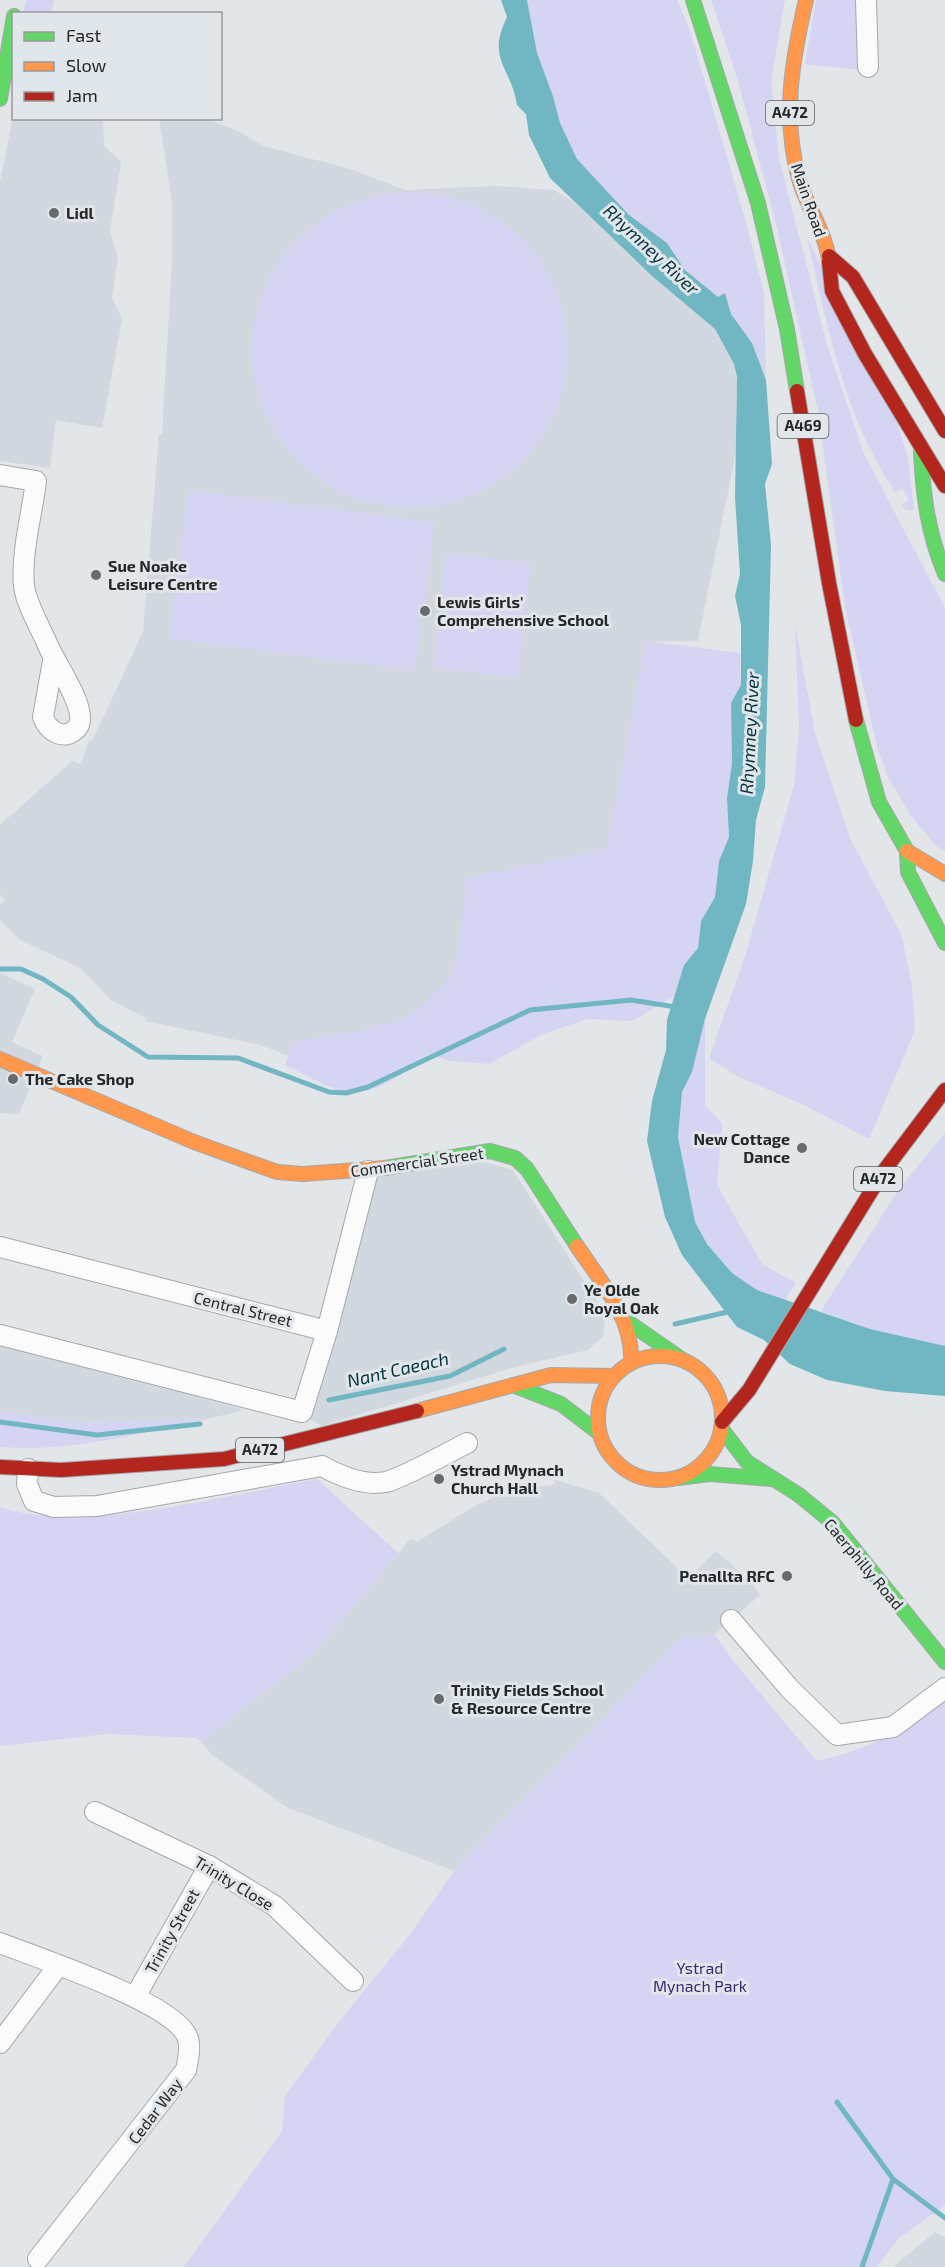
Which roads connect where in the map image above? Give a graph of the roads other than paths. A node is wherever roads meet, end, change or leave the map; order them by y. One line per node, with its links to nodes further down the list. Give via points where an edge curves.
1 (693, 0): 15 (main road, A469, via 758,203 787,329 858,731 879,802)
2 (806, 0): 8 (main road, Main Road / A472, via 791,66 793,151 799,180)
3 (866, 0): 6 (street)
4 (12, 21): 5 (main road)
5 (4, 47): 7 (main road)
6 (868, 67)
7 (0, 99)
8 (829, 256): 9 (main road, A472, via 853,277); 10 (main road, A472, via 832,291)
9 (945, 431)
10 (921, 445): 12 (main road); 13 (main road, A472, via 925,515)
11 (0, 475): 14 (street, via 36,481 24,587)
12 (945, 486)
13 (945, 574)
14 (53, 661)
15 (907, 851): 16 (main road, A469); 17 (main road, A469, via 908,872)
16 (945, 874)
17 (945, 943)
18 (0, 1059): 20 (main road, Commercial Street, via 203,1146 268,1169 303,1174)
19 (945, 1090): 25 (main road, A472, via 883,1172)
20 (368, 1171): 22 (main road, Commercial Street, via 490,1151 515,1158 534,1179); 23 (street)
21 (0, 1247): 23 (street, Central Street)
22 (625, 1320): 26 (main road, Commercial Street); 27 (main road, Commercial Street)
23 (327, 1331): 24 (street, via 302,1412)
24 (0, 1335)
25 (770, 1357): 28 (main road); 33 (main road, A472)
26 (686, 1362): 27 (main road, via 649,1357); 29 (main road)
27 (631, 1363): 31 (main road)
28 (744, 1371)
29 (702, 1372): 30 (main road); 33 (main road, via 717,1394)
30 (720, 1375)
31 (614, 1376): 32 (main road, A472, via 550,1375); 34 (main road, via 603,1393 598,1412)
32 (513, 1385): 34 (main road, via 561,1404); 37 (main road, A472, via 224,1459)
33 (722, 1425): 38 (main road, via 716,1445 706,1459 694,1471); 39 (main road, Caerphilly Road, via 737,1452)
34 (600, 1433): 38 (main road, via 607,1451 629,1472 658,1481)
35 (467, 1443): 37 (street, via 386,1482 338,1475 322,1466 97,1506 54,1507 34,1501 27,1484)
36 (0, 1467): 37 (main road, A472)
37 (28, 1469)
38 (678, 1478): 39 (main road, Caerphilly Road, via 710,1474)
39 (771, 1479): 41 (main road, Caerphilly Road, via 834,1523)
40 (730, 1620): 42 (street, via 789,1688 837,1735 893,1727)
41 (945, 1662)
42 (945, 1688)
43 (95, 1812): 44 (street, Trinity Close)
44 (209, 1866): 47 (street, Trinity Close, via 275,1906); 48 (street, Trinity Street)
45 (0, 1943): 46 (street, Cedar Way)
46 (58, 1966): 48 (street, Cedar Way); 49 (street)
47 (353, 1982)
48 (135, 1997): 50 (street, Cedar Way, via 177,2023 188,2036 186,2070)
49 (0, 2043)
50 (38, 2259)

